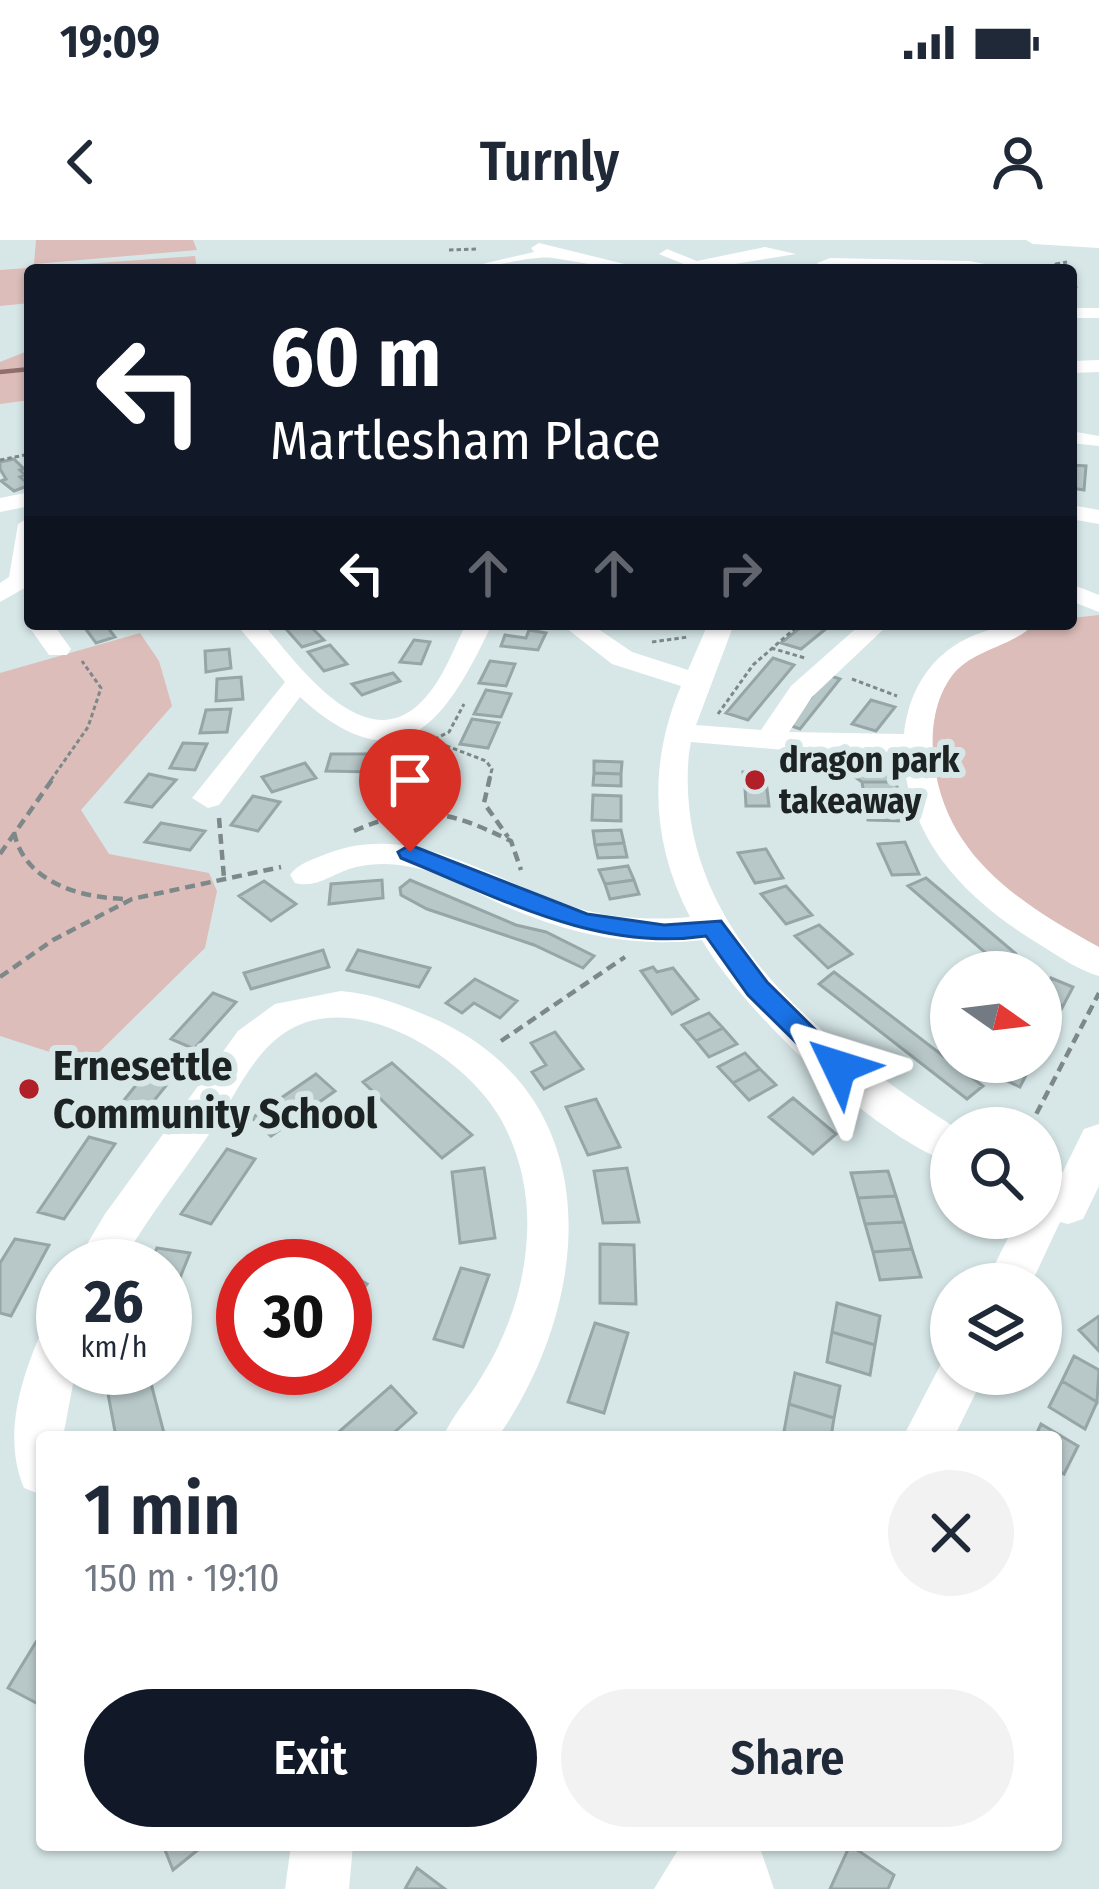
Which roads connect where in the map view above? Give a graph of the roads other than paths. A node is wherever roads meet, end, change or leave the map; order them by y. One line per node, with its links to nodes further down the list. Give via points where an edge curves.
1 (818, 240): 13 (street)
2 (1099, 244): 3 (street)
3 (1028, 250)
4 (667, 254): 11 (street)
5 (562, 256): 9 (street); 10 (street)
6 (445, 259): 8 (street)
7 (796, 262): 12 (street, via 765,252)
8 (456, 264)
9 (509, 264)
10 (607, 264)
11 (686, 264)
12 (712, 264)
13 (839, 264)
14 (917, 264): 15 (street)
15 (951, 264)
16 (24, 561): 17 (street)
17 (13, 598)
18 (254, 630): 25 (street)
19 (475, 630): 25 (street, via 429,712 400,728 355,727)
20 (582, 630): 24 (street, via 650,670)
21 (718, 630): 24 (street)
22 (869, 630): 27 (street, via 801,692)
23 (1006, 630): 28 (street, via 939,673)
24 (698, 682): 26 (street)
25 (302, 684): 29 (street)
26 (692, 733): 27 (street); 31 (street, via 672,773 675,825)
27 (769, 740): 28 (street)
28 (916, 742): 32 (street, via 936,825 960,864 993,897)
29 (208, 798)
30 (315, 870): 31 (street, via 356,855 410,852 583,922 650,932)
31 (712, 927): 33 (street, via 803,1036)
32 (1099, 963)
33 (930, 1132)
34 (1099, 1141): 35 (street)
35 (1062, 1199)
36 (114, 1239): 40 (street, via 267,1025 334,1002 399,1018 473,1059 526,1128 541,1170 551,1232 546,1284 533,1329)
37 (47, 1395): 39 (street)
38 (950, 1395): 41 (street)
39 (41, 1431)
40 (472, 1431)
41 (931, 1431)
42 (321, 1851): 45 (street)
43 (719, 1851): 46 (street)
44 (726, 1851): 47 (street)
45 (317, 1889)
46 (686, 1889)
47 (742, 1889)

